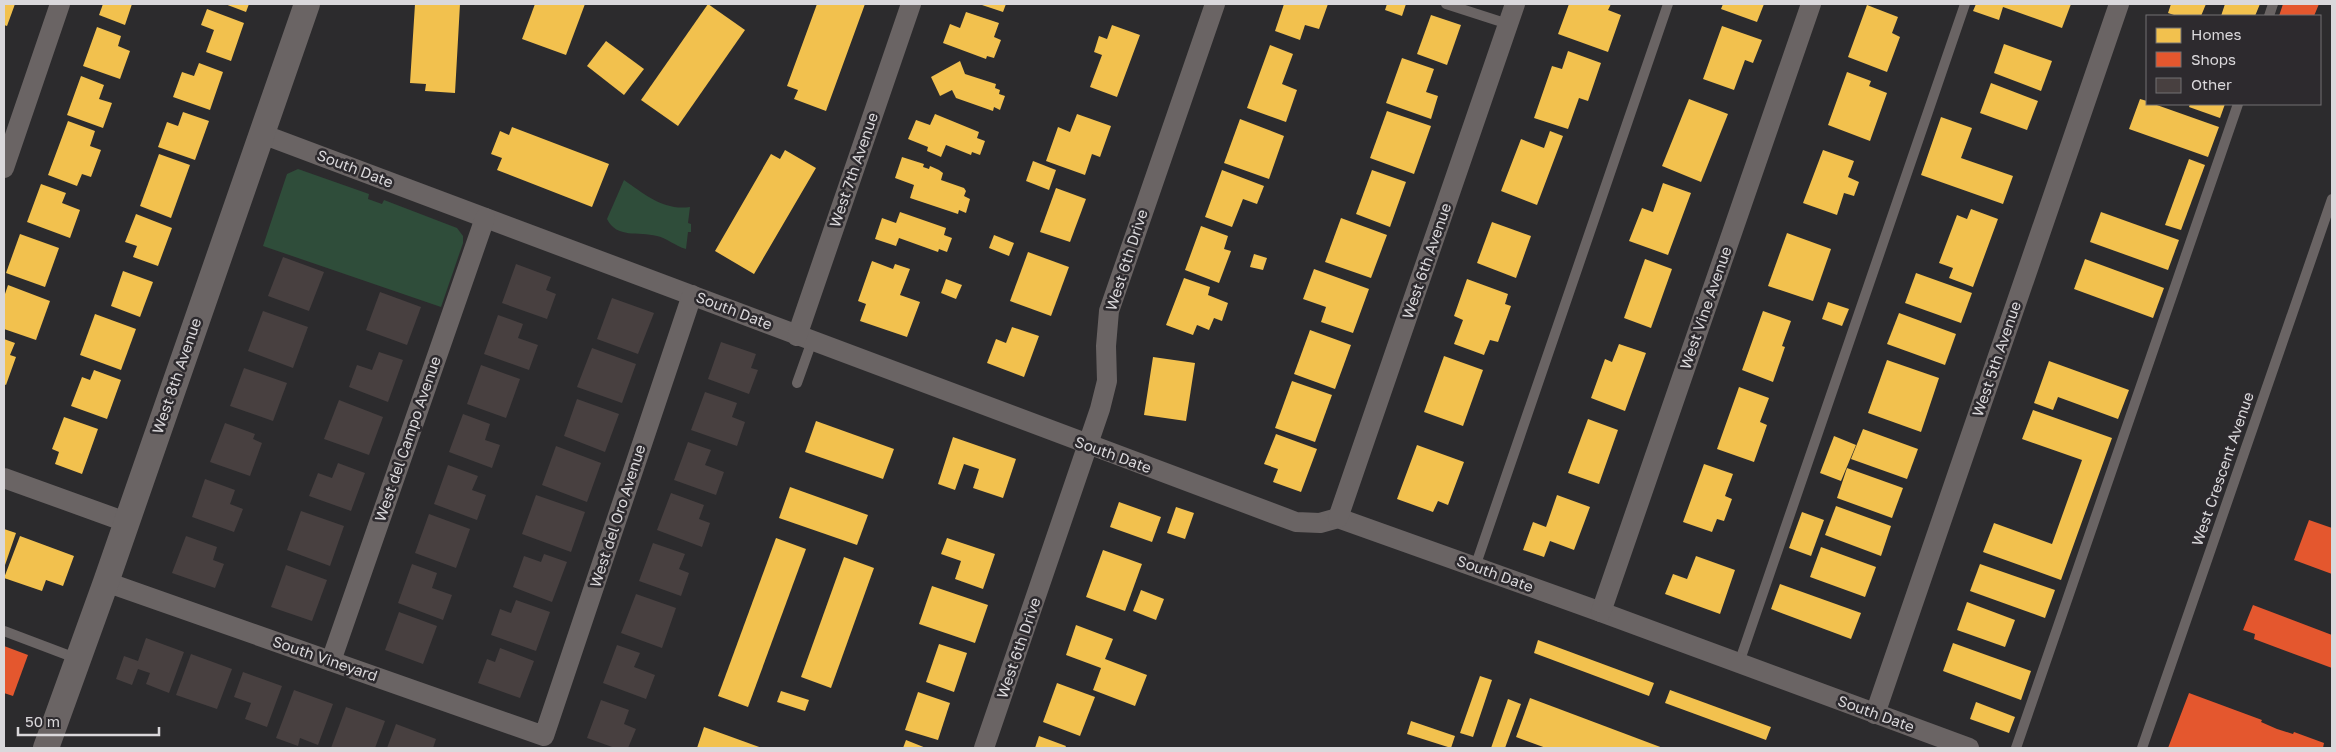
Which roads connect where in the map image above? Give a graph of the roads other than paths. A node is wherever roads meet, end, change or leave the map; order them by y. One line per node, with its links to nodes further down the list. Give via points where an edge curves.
1 (60, 4): 14 (street)
2 (307, 4): 13 (street, West 8th Avenue)
3 (911, 4): 18 (street, West 7th Avenue)
4 (1215, 4): 20 (street, West 6th Drive, via 1109,311 1107,381)
5 (1446, 4): 11 (lane)
6 (1515, 4): 11 (street, West 6th Avenue)
7 (1668, 4): 24 (lane)
8 (1811, 4): 26 (street, West Vine Avenue)
9 (1965, 4): 30 (lane)
10 (2119, 4): 31 (street, West 5th Avenue)
11 (1508, 24): 22 (street, West 6th Avenue)
12 (2238, 105): 36 (lane)
13 (262, 134): 16 (street, South Date); 23 (street, West 8th Avenue)
14 (4, 168)
15 (2332, 200): 37 (lane, West Crescent Avenue)
16 (485, 218): 17 (street, South Date); 29 (street, West del Campo Avenue)
17 (692, 295): 18 (street, South Date); 32 (street, West del Oro Avenue)
18 (804, 338): 19 (lane); 20 (street, South Date)
19 (797, 383)
20 (1089, 446): 22 (street, South Date, via 1296,522 1320,524); 34 (street, West 6th Drive)
21 (4, 478): 23 (street)
22 (1338, 518): 24 (street, South Date)
23 (126, 522): 25 (street, West 8th Avenue)
24 (1475, 567): 26 (street, South Date)
25 (106, 582): 28 (street, West 8th Avenue); 29 (street, South Vineyard)
26 (1601, 612): 30 (street, South Date)
27 (4, 631): 28 (lane)
28 (79, 659): 33 (street, West 8th Avenue)
29 (331, 661): 32 (street, South Vineyard)
30 (1738, 663): 31 (street, South Date)
31 (1875, 714): 35 (street, South Date)
32 (544, 736)
33 (46, 748)
34 (984, 748)
35 (1969, 748)
36 (2016, 748)
37 (2142, 748)

